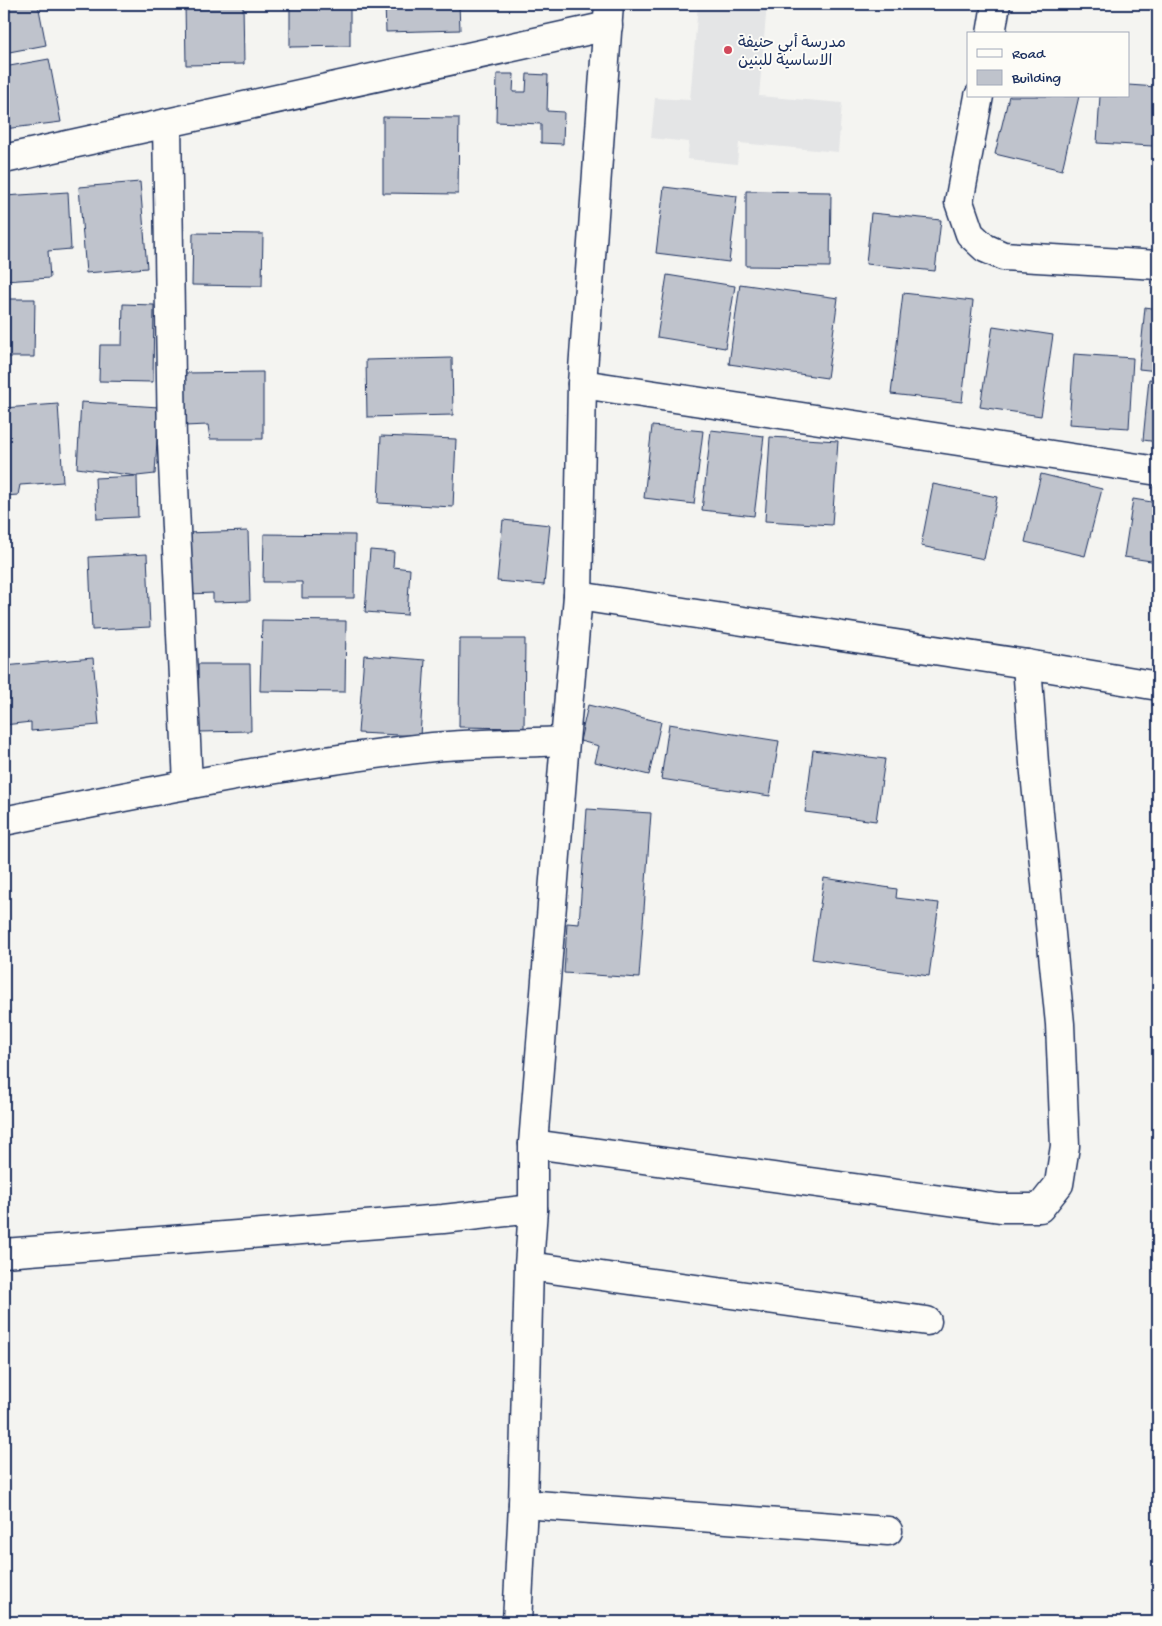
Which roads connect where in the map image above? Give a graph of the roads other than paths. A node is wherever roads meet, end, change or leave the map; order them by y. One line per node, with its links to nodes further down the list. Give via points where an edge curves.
1 (996, 4): 3 (street)
2 (609, 15): 5 (street); 8 (street)
3 (991, 32)
4 (979, 98): 7 (street, via 959,202 970,234 985,248 1004,256)
5 (167, 123): 6 (street); 14 (street, via 172,443)
6 (4, 159)
7 (1158, 265)
8 (582, 384): 9 (street); 10 (street)
9 (1158, 471)
10 (578, 596): 11 (street); 13 (street)
11 (1027, 664): 12 (street); 16 (street, via 1060,1024 1065,1146 1059,1184 1040,1208 1000,1208)
12 (1158, 686)
13 (565, 741): 14 (street, via 434,747 322,761); 16 (street)
14 (188, 784): 15 (street)
15 (4, 821)
16 (533, 1144): 17 (street)
17 (533, 1208): 18 (street, via 444,1219); 19 (street)
18 (4, 1253)
19 (529, 1266): 20 (street); 21 (street)
20 (927, 1321)
21 (523, 1504): 22 (street); 23 (street)
22 (888, 1531)
23 (516, 1622)

